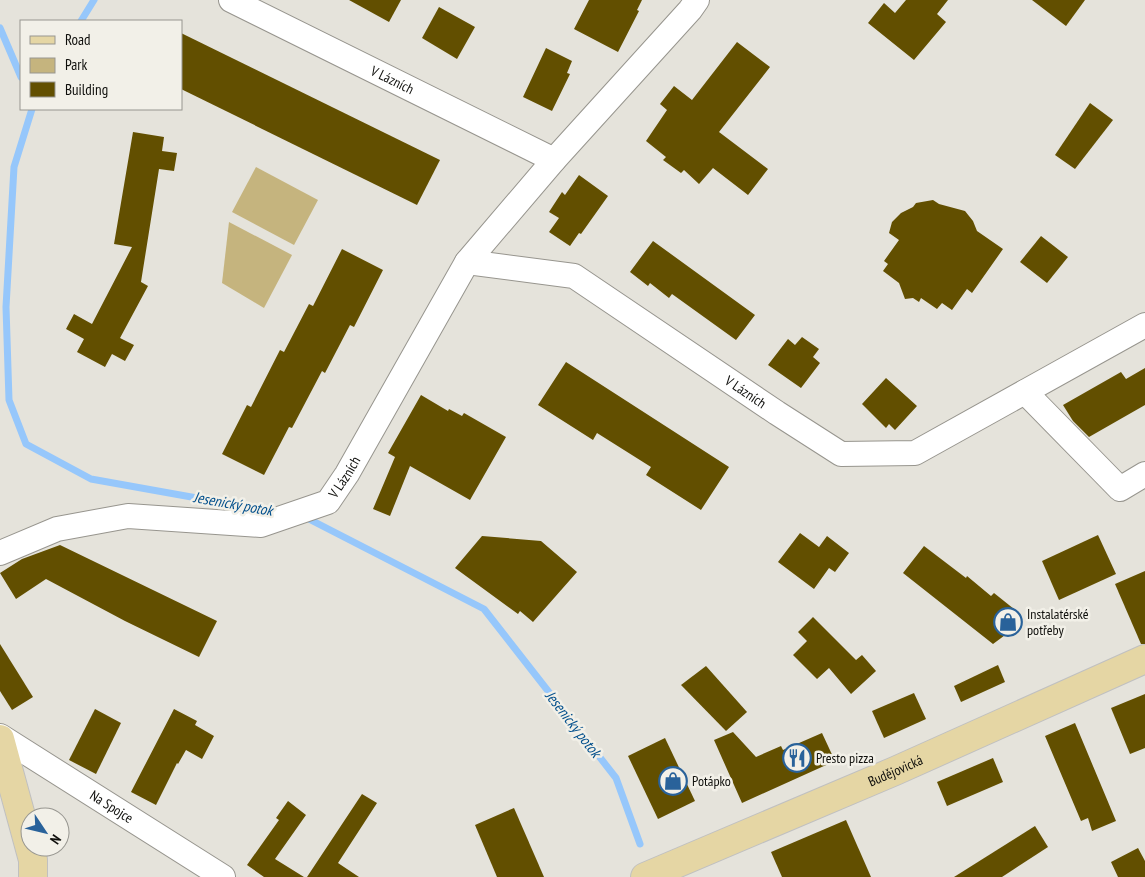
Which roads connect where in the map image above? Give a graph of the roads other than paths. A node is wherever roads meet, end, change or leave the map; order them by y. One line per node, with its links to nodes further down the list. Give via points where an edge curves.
1 (231, 0): 3 (street, V Lázních)
2 (697, 0): 3 (street, V Lázních)
3 (554, 160): 4 (street, V Lázních)
4 (467, 262): 6 (street, V Lázních, via 574,276 842,454 915,453); 8 (street, V Lázních, via 328,502 261,526 128,516 57,529)
5 (1145, 325): 6 (street, V Lázních)
6 (1025, 392): 7 (street, via 1120,489)
7 (1145, 474)
8 (0, 554)
9 (1145, 659): 13 (main road, Budějovická, via 886,775)
10 (0, 737): 11 (main road); 12 (street, Na Spojce)
11 (33, 868)
12 (223, 877)
13 (645, 877)

